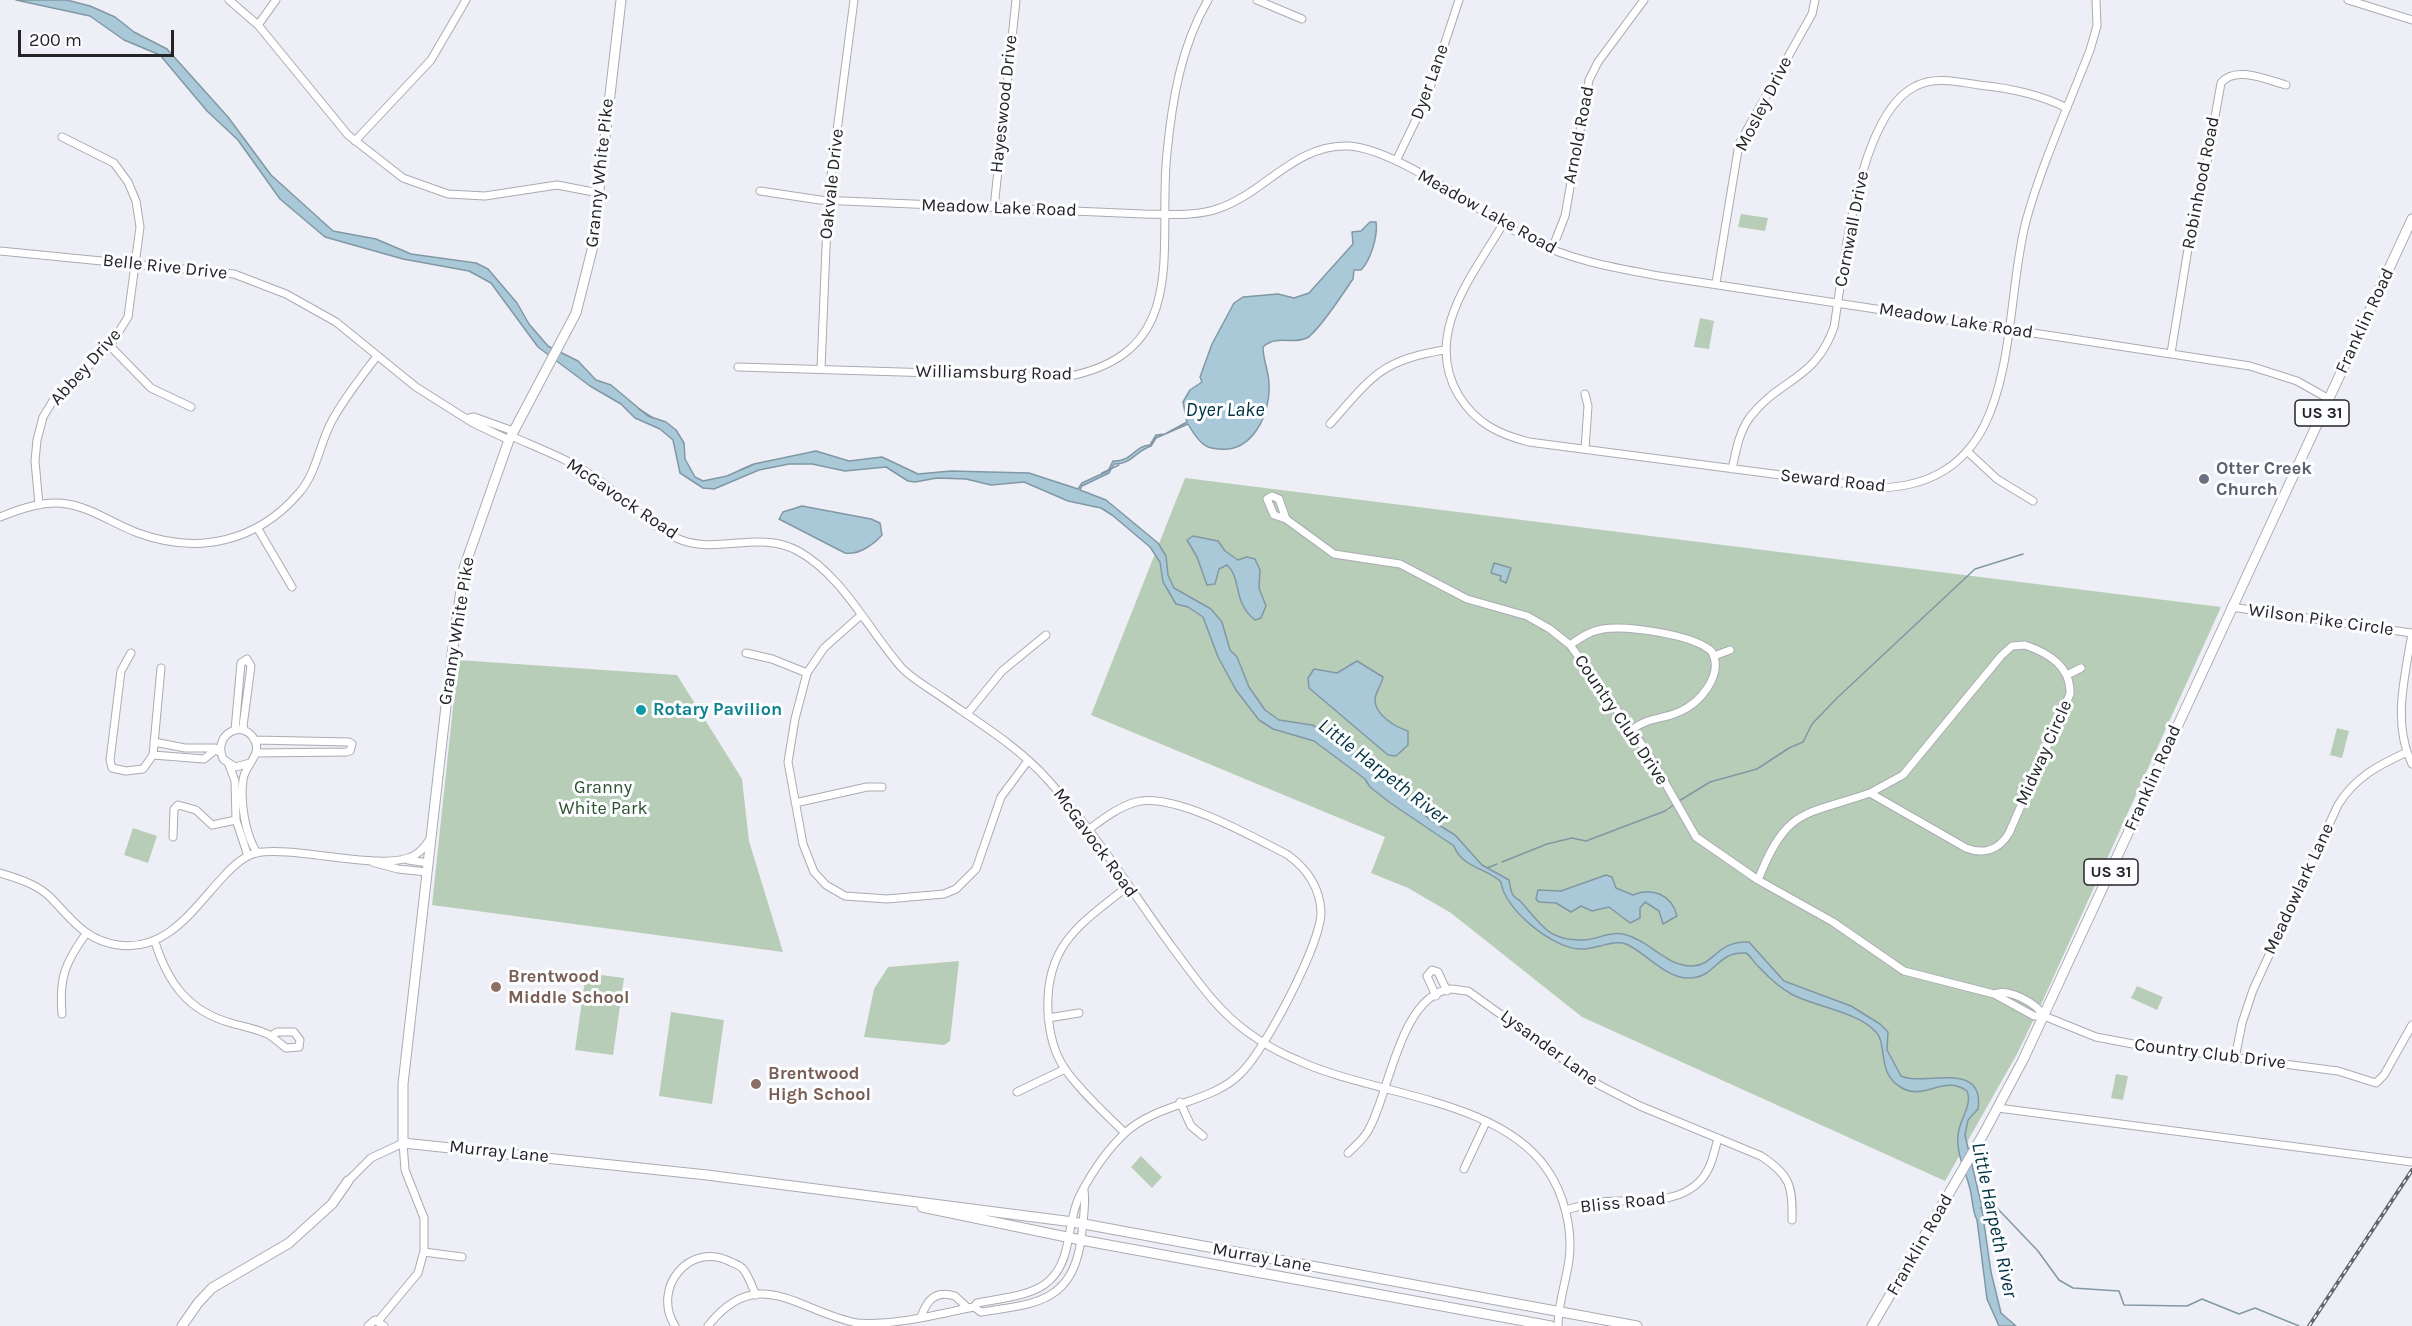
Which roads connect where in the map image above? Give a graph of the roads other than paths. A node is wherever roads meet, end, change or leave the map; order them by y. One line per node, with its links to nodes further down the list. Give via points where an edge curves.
1 (229, 0): 16 (street)
2 (276, 0): 16 (street)
3 (466, 0): 20 (street, via 431,60)
4 (621, 0): 23 (main road, Granny White Pike)
5 (854, 0): 24 (street, Oakvale Drive)
6 (1016, 0): 25 (street, Hayeswood Drive)
7 (1208, 0): 26 (street, Williamsburg Road, via 1183,59 1173,108 1166,154)
8 (1257, 0): 14 (street)
9 (1459, 0): 21 (street, Dyer Lane, via 1427,98)
10 (1644, 0): 29 (street, Arnold Road, via 1589,80 1565,216)
11 (1815, 0): 32 (street, Mosley Drive, via 1812,14 1739,144)
12 (2096, 0): 18 (street, Seward Road, via 2097,26)
13 (2348, 0): 15 (street)
14 (1302, 19)
15 (2412, 20)
16 (258, 25): 20 (street)
17 (2286, 85): 37 (street, Robinhood Road, via 2237,73 2226,76 2221,83)
18 (2067, 108): 33 (street, Cornwall Drive, via 2012,89 1945,81 1922,83 1903,94 1887,116 1858,184); 34 (street, Seward Road, via 2026,224)
19 (62, 137): 31 (street, Abbey Drive, via 114,163 128,182 140,227)
20 (355, 141): 23 (street, via 403,178 448,194 484,196 557,185)
21 (1396, 161): 26 (street, Meadow Lake Road, via 1368,149 1325,148 1302,156 1254,190 1218,209); 28 (street, Meadow Lake Road)
22 (760, 191): 24 (street, Meadow Lake Road)
23 (598, 193): 45 (main road, Granny White Pike, via 589,269 576,313)
24 (828, 200): 25 (street, Meadow Lake Road); 40 (street, Oakvale Drive)
25 (994, 208): 26 (street, Meadow Lake Road)
26 (1165, 214): 40 (street, Williamsburg Road, via 1159,304 1148,329 1116,362 1065,377)
27 (2412, 219): 42 (main road, Franklin Road / US 31)
28 (1503, 224): 29 (street, Meadow Lake Road); 36 (street, Seward Road, via 1456,306)
29 (1552, 249): 32 (street, Meadow Lake Road, via 1617,268)
30 (0, 251): 31 (street, Belle Rive Drive)
31 (136, 263): 35 (street, Abbey Drive, via 128,317); 38 (street, Belle Rive Drive, via 241,276 286,294 336,322)
32 (1716, 283): 33 (street, Meadow Lake Road)
33 (1838, 302): 34 (street, Meadow Lake Road); 48 (street, Cornwall Drive, via 1834,327 1822,353 1811,368 1766,399 1750,417 1738,441)
34 (2008, 330): 37 (street, Meadow Lake Road); 47 (street, Seward Road, via 1993,409 1984,431)
35 (110, 345): 43 (street, via 152,388); 50 (street, Abbey Drive, via 57,395 43,417 35,461)
36 (1444, 350): 44 (street, via 1413,354 1386,366); 46 (street, Seward Road, via 1452,383 1476,419 1519,440)
37 (2171, 353): 42 (street, Meadow Lake Road, via 2269,371)
38 (377, 356): 45 (street, Belle Rive Drive, via 416,387 473,423); 53 (street, via 332,421 317,464 300,492)
39 (738, 367): 40 (street, Williamsburg Road)
40 (821, 369)
41 (1585, 394): 46 (street)
42 (2329, 399): 55 (main road, Franklin Road / US 31)
43 (191, 407)
44 (1330, 424)
45 (511, 435): 56 (street, McGavock Road, via 594,476 665,532 685,541 771,542 795,549 838,583); 88 (main road, Granny White Pike, via 464,568)
46 (1585, 449): 48 (street, Seward Road)
47 (1968, 452): 48 (street, Seward Road, via 1928,479 1898,487); 49 (street, via 1997,480)
48 (1732, 469)
49 (2033, 501)
50 (39, 505): 51 (street); 53 (street, via 64,503 87,509 140,534 188,544 221,541)
51 (0, 517)
52 (1286, 519): 59 (street, Country Club Drive, via 1334,554 1400,564 1467,599 1534,619)
53 (258, 529): 54 (street)
54 (292, 586)
55 (2231, 607): 57 (street, Wilson Pike Circle); 103 (main road, Franklin Road / US 31)
56 (860, 616): 66 (street, via 824,648); 68 (street, McGavock Road, via 904,671)
57 (2412, 633): 75 (street, via 2401,711)
58 (1046, 636): 68 (street, via 1002,671)
59 (1570, 645): 63 (street, via 1588,633 1614,628 1691,639 1705,645); 70 (street, Country Club Drive)
60 (1730, 650): 63 (street)
61 (131, 653): 77 (street, via 121,671 110,760 112,768 143,770)
62 (746, 653): 66 (street)
63 (1714, 656): 70 (street, via 1713,678 1692,704 1673,714 1648,718)
64 (161, 668): 73 (street)
65 (2081, 668): 67 (street)
66 (807, 673): 84 (street, via 788,762)
67 (2067, 675): 83 (street, Midway Circle, via 2057,662 2029,647 2009,648 1903,775); 83 (street, Midway Circle, via 2070,690 2066,707 2009,833 1996,848 1983,852 1966,848)
68 (967, 714): 78 (street, McGavock Road)
69 (235, 730): 71 (street); 71 (street, via 241,663 247,659 251,666); 74 (street, via 225,735)
70 (1631, 730): 95 (street, Country Club Drive, via 1696,837)
71 (245, 731): 72 (street)
72 (255, 740): 76 (street); 76 (street, via 352,744 346,752)
73 (154, 742): 74 (street); 77 (street)
74 (220, 749): 77 (street, via 204,759); 81 (street)
75 (2407, 752): 80 (street); 108 (street, Meadowlark Lane, via 2367,772 2338,805 2253,990)
76 (256, 753): 79 (street)
77 (153, 755)
78 (1027, 762): 84 (street, via 1001,797 976,868 956,889 944,894 887,898 845,896 834,891 814,872 803,844); 86 (street, McGavock Road, via 1046,777)
79 (250, 763): 81 (street); 89 (street, via 243,779 243,802 250,839)
80 (2412, 764)
81 (229, 765): 85 (street, via 235,781)
82 (882, 788): 84 (street, via 867,787)
83 (1870, 793): 95 (street, Midway Circle, via 1813,810 1794,820 1773,844)
84 (795, 803)
85 (236, 820): 87 (street, via 212,825 196,810 178,805 174,809); 90 (street)
86 (1088, 830): 96 (street, McGavock Road); 107 (street, via 1124,806 1157,800 1177,804 1269,845 1302,866 1319,899 1318,930 1296,984)
87 (173, 837)
88 (431, 837): 91 (street, via 413,857); 93 (main road, Granny White Pike)
89 (257, 853): 90 (street); 92 (street)
90 (248, 856): 98 (street)
91 (400, 859): 92 (street); 93 (street)
92 (370, 861): 93 (street, via 398,869)
93 (428, 868): 118 (main road, Granny White Pike, via 402,1093)
94 (0, 873): 97 (street, via 48,895)
95 (1758, 880): 103 (street, Country Club Drive, via 1833,922 1904,971 1994,994 2005,993 2038,1007)
96 (1127, 887): 104 (street, via 1079,925 1058,952 1047,992); 107 (street, McGavock Road, via 1214,1002)
97 (85, 934): 98 (street, via 119,945); 102 (street, via 68,959 62,978)
98 (155, 942): 106 (street, via 177,990 195,1008 215,1019)
99 (1447, 991): 100 (street); 100 (street, via 1438,972 1432,970 1427,976); 117 (street, Lysander Lane, via 1468,991 1480,998 1599,1085)
100 (1436, 996): 110 (street, via 1419,1010 1406,1030)
101 (1079, 1013): 104 (street)
102 (62, 1014)
103 (2044, 1016): 108 (street, Country Club Drive, via 2086,1034 2119,1042); 113 (main road, Franklin Road / US 31)
104 (1048, 1018): 109 (street)
105 (2412, 1025): 108 (street, Country Club Drive, via 2378,1083 2338,1071)
106 (271, 1036)
107 (1263, 1041): 110 (street, McGavock Road, via 1299,1061); 112 (street, via 1241,1074 1214,1091)
108 (2235, 1058)
109 (1065, 1069): 111 (street); 115 (street)
110 (1384, 1088): 114 (street, McGavock Road); 119 (street, via 1364,1138)
111 (1017, 1092)
112 (1180, 1102): 115 (street, via 1145,1118); 116 (street, via 1191,1126)
113 (1998, 1108): 120 (street); 144 (main road, Franklin Road / US 31)
114 (1486, 1122): 121 (street); 124 (street, McGavock Road, via 1518,1139 1544,1166)
115 (1125, 1133): 126 (street, via 1091,1175)
116 (1203, 1136)
117 (1718, 1138): 124 (street, Bliss Road, via 1702,1180 1684,1195 1601,1202); 125 (street, Lysander Lane, via 1780,1168 1789,1180)
118 (403, 1143): 122 (street, via 371,1158); 123 (main road, Murray Lane); 129 (street, via 406,1174 424,1218)
119 (1348, 1153)
120 (2412, 1162)
121 (1464, 1169)
122 (348, 1181): 137 (main road, via 332,1204 289,1243 212,1288)
123 (885, 1198): 126 (main road, Murray Lane); 127 (main road, Murray Lane)
124 (1565, 1210): 133 (street, McGavock Road, via 1570,1257)
125 (1792, 1220)
126 (1078, 1223): 127 (street); 128 (street); 133 (main road, Murray Lane)
127 (1069, 1237): 128 (main road, Murray Lane); 132 (street, via 1064,1257 1050,1281 1028,1293 977,1303)
128 (1081, 1240): 132 (street, via 1077,1261 1064,1287 1048,1299 981,1312); 141 (main road, Murray Lane)
129 (424, 1252): 130 (street); 135 (street, via 418,1273)
130 (462, 1257)
131 (756, 1294): 136 (street, via 784,1297 856,1322); 139 (street, via 743,1269 721,1257 688,1262 672,1279 668,1291 667,1306); 140 (street, via 721,1310)
132 (971, 1308): 134 (street); 134 (street, via 955,1296 938,1295 926,1304)
133 (1558, 1312): 142 (street, McGavock Road); 143 (main road, Murray Lane)
134 (921, 1317): 136 (street)
135 (381, 1323): 138 (street, via 372,1321)
136 (889, 1324)
137 (182, 1326)
138 (368, 1326)
139 (675, 1326)
140 (708, 1326)
141 (1551, 1326)
142 (1558, 1326)
143 (1637, 1326)
144 (1872, 1326)

